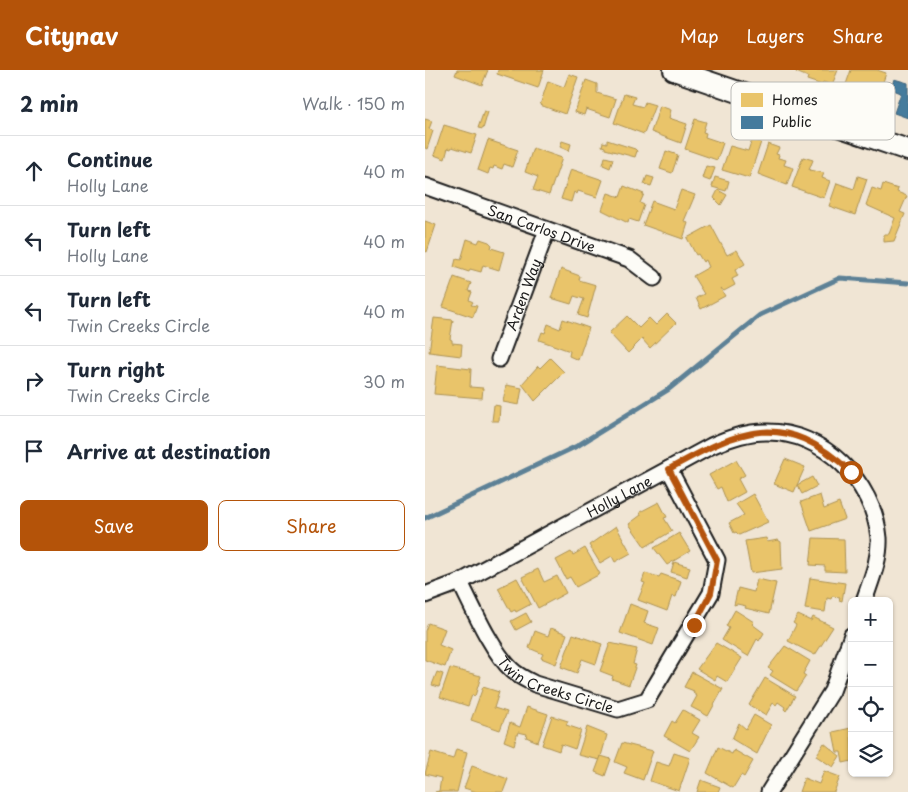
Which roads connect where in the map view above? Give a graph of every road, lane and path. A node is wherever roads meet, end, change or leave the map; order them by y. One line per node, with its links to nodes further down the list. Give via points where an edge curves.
1 (674, 70): 2 (main road)
2 (731, 89)
3 (879, 140): 4 (main road)
4 (908, 150)
5 (425, 186): 6 (street, San Carlos Drive)
6 (547, 230): 7 (street, San Carlos Drive, via 629,259); 8 (street, Arden Way)
7 (654, 278)
8 (499, 359)
9 (669, 469): 10 (street, Holly Lane); 10 (street, Twin Creeks Circle, via 717,560 711,593 647,700 618,709 524,678 511,669 492,644); 12 (street, Holly Lane, via 738,435 767,432 789,434 832,454 865,493 879,538 877,562)
10 (460, 582): 11 (street, Holly Lane)
11 (425, 595)
12 (865, 597)
13 (850, 642): 14 (street, via 832,692)
14 (769, 792)

